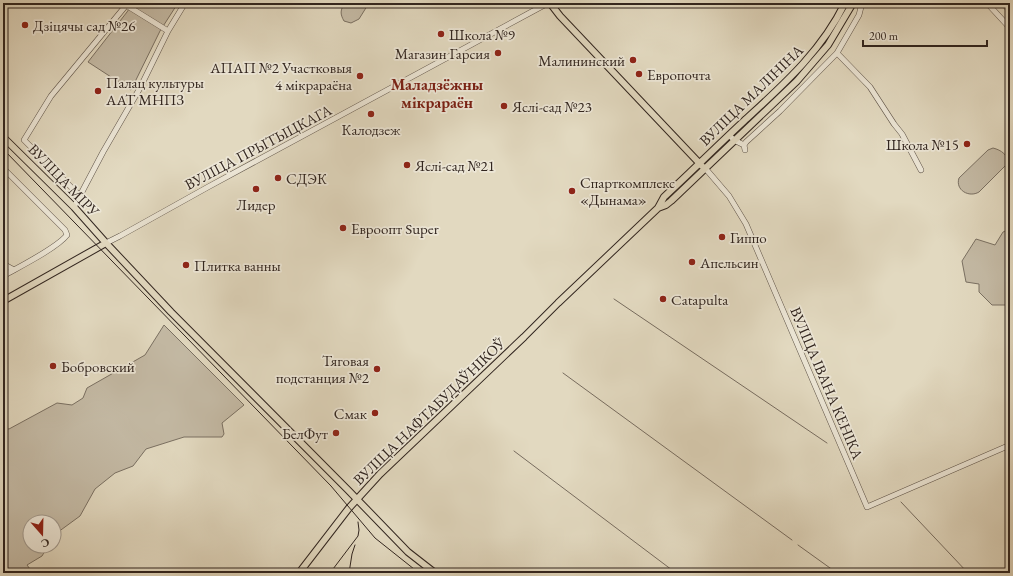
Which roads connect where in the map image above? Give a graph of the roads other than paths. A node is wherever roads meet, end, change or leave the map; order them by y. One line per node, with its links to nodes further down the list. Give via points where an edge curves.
1 (185, 3): 11 (street)
2 (549, 3): 16 (main road); 23 (street, ВУЛІЦА ПРЫТЫЦКАГА)
3 (845, 3): 13 (main road, ВУЛІЦА МАЛІНІНА, via 830,30 796,73)
4 (853, 3): 15 (main road, ВУЛІЦА МАЛІНІНА, via 828,44 797,81)
5 (862, 3): 12 (street, ВУЛІЦА МАЛІНІНА, via 859,15)
6 (987, 3): 10 (street)
7 (1003, 3): 9 (street)
8 (127, 4): 11 (street); 20 (street, via 51,96 24,140)
9 (1010, 10)
10 (1010, 28)
11 (168, 31): 20 (street, via 140,88)
12 (837, 53): 15 (street, ВУЛІЦА МАЛІНІНА, via 745,148); 19 (street, via 870,87 902,134)
13 (729, 135): 15 (street); 16 (main road, ВУЛІЦА МАЛІНІНА)
14 (3, 137): 21 (main road, ВУЛІЦА МІРУ)
15 (734, 140): 18 (main road, ВУЛІЦА МАЛІНІНА)
16 (699, 163): 18 (main road); 22 (main road, ВУЛІЦА НАФТАБУДАЎНІКОЎ, via 661,200)
17 (3, 168): 25 (street, via 65,230 67,235)
18 (705, 168): 22 (main road, ВУЛІЦА НАФТАБУДАЎНІКОЎ, via 668,204); 28 (street, ВУЛІЦА ІВАНА КЕНІКА, via 729,196 746,224 867,506)
19 (921, 170)
20 (80, 196): 21 (street)
21 (74, 207): 23 (main road, ВУЛІЦА МІРУ)
22 (658, 208): 29 (main road, ВУЛІЦА НАФТАБУДАЎНІКОЎ, via 414,440)
23 (106, 243): 27 (main road); 29 (main road, ВУЛІЦА НАФТАБУДАЎНІКОЎ, via 171,312)
24 (3, 264): 25 (street)
25 (14, 270): 26 (street)
26 (3, 276)
27 (3, 301)
28 (1010, 445)
29 (358, 499): 30 (main road); 31 (main road, via 408,552)
30 (299, 573)
31 (435, 573)

